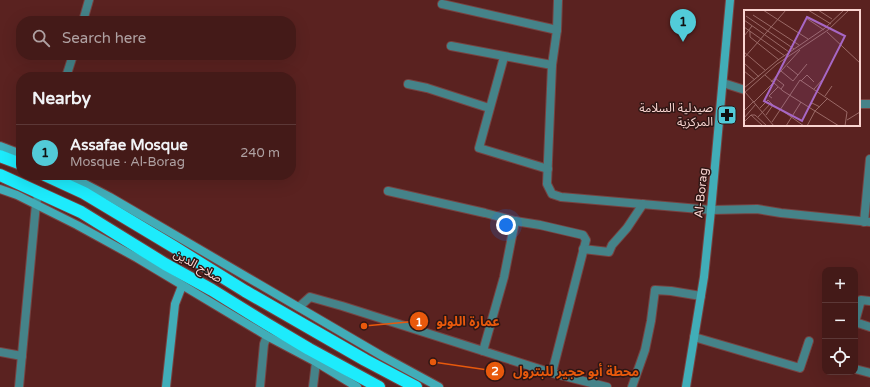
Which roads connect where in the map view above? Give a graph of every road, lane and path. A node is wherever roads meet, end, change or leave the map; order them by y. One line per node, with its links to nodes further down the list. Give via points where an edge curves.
1 (89, 0): 5 (street)
2 (558, 0): 6 (street)
3 (730, 0): 12 (main road, Al-Borag)
4 (442, 4): 6 (street)
5 (84, 16)
6 (556, 30): 10 (street)
7 (451, 46): 8 (street)
8 (504, 57): 10 (street); 15 (street)
9 (71, 60): 11 (street)
10 (552, 65): 21 (street)
11 (68, 72)
12 (723, 83): 14 (street); 30 (main road, Al-Borag)
13 (408, 84): 15 (street)
14 (744, 90)
15 (489, 108): 21 (street, via 479,148)
16 (0, 146): 17 (main road)
17 (16, 152)
18 (0, 156): 20 (highway)
19 (870, 159): 32 (street)
20 (16, 162)
21 (548, 169): 29 (street, via 547,184 552,194)
22 (0, 175): 27 (highway, صلاح الدين)
23 (56, 180): 57 (highway, صلاح الدين, via 84,193 245,291)
24 (78, 180): 37 (main road)
25 (0, 189): 28 (main road)
26 (388, 191): 31 (street)
27 (39, 192): 28 (street); 51 (highway, صلاح الدين, via 81,212 212,290)
28 (36, 204): 34 (main road, via 137,258); 46 (street)
29 (643, 204): 30 (street); 33 (street, via 609,252)
30 (711, 210): 32 (street, via 757,210); 35 (main road, Al-Borag)
31 (515, 221): 33 (street, via 583,235 586,240); 44 (street, via 504,276)
32 (867, 222)
33 (583, 249): 49 (street)
34 (182, 286): 41 (main road); 53 (main road, via 175,304)
35 (701, 296): 42 (main road, Al-Borag); 60 (street, via 654,290 645,350)
36 (870, 301): 38 (street, via 861,300)
37 (299, 307): 44 (street, via 310,297); 58 (main road)
38 (858, 311)
39 (858, 323): 40 (street)
40 (870, 327)
41 (267, 336): 47 (main road); 54 (street)
42 (694, 337): 43 (street, via 800,368); 61 (main road, Al-Borag)
43 (809, 340)
44 (483, 351): 49 (street)
45 (0, 352): 46 (street)
46 (22, 356): 52 (street)
47 (316, 362): 51 (main road); 55 (street)
48 (858, 370): 50 (street)
49 (552, 372): 59 (street)
50 (870, 373)
51 (361, 384): 56 (highway, صلاح الدين)
52 (19, 387)
53 (166, 387)
54 (260, 387)
55 (313, 387)
56 (379, 387)
57 (416, 387)
58 (439, 387)
59 (607, 387)
60 (632, 387)
61 (686, 387)

